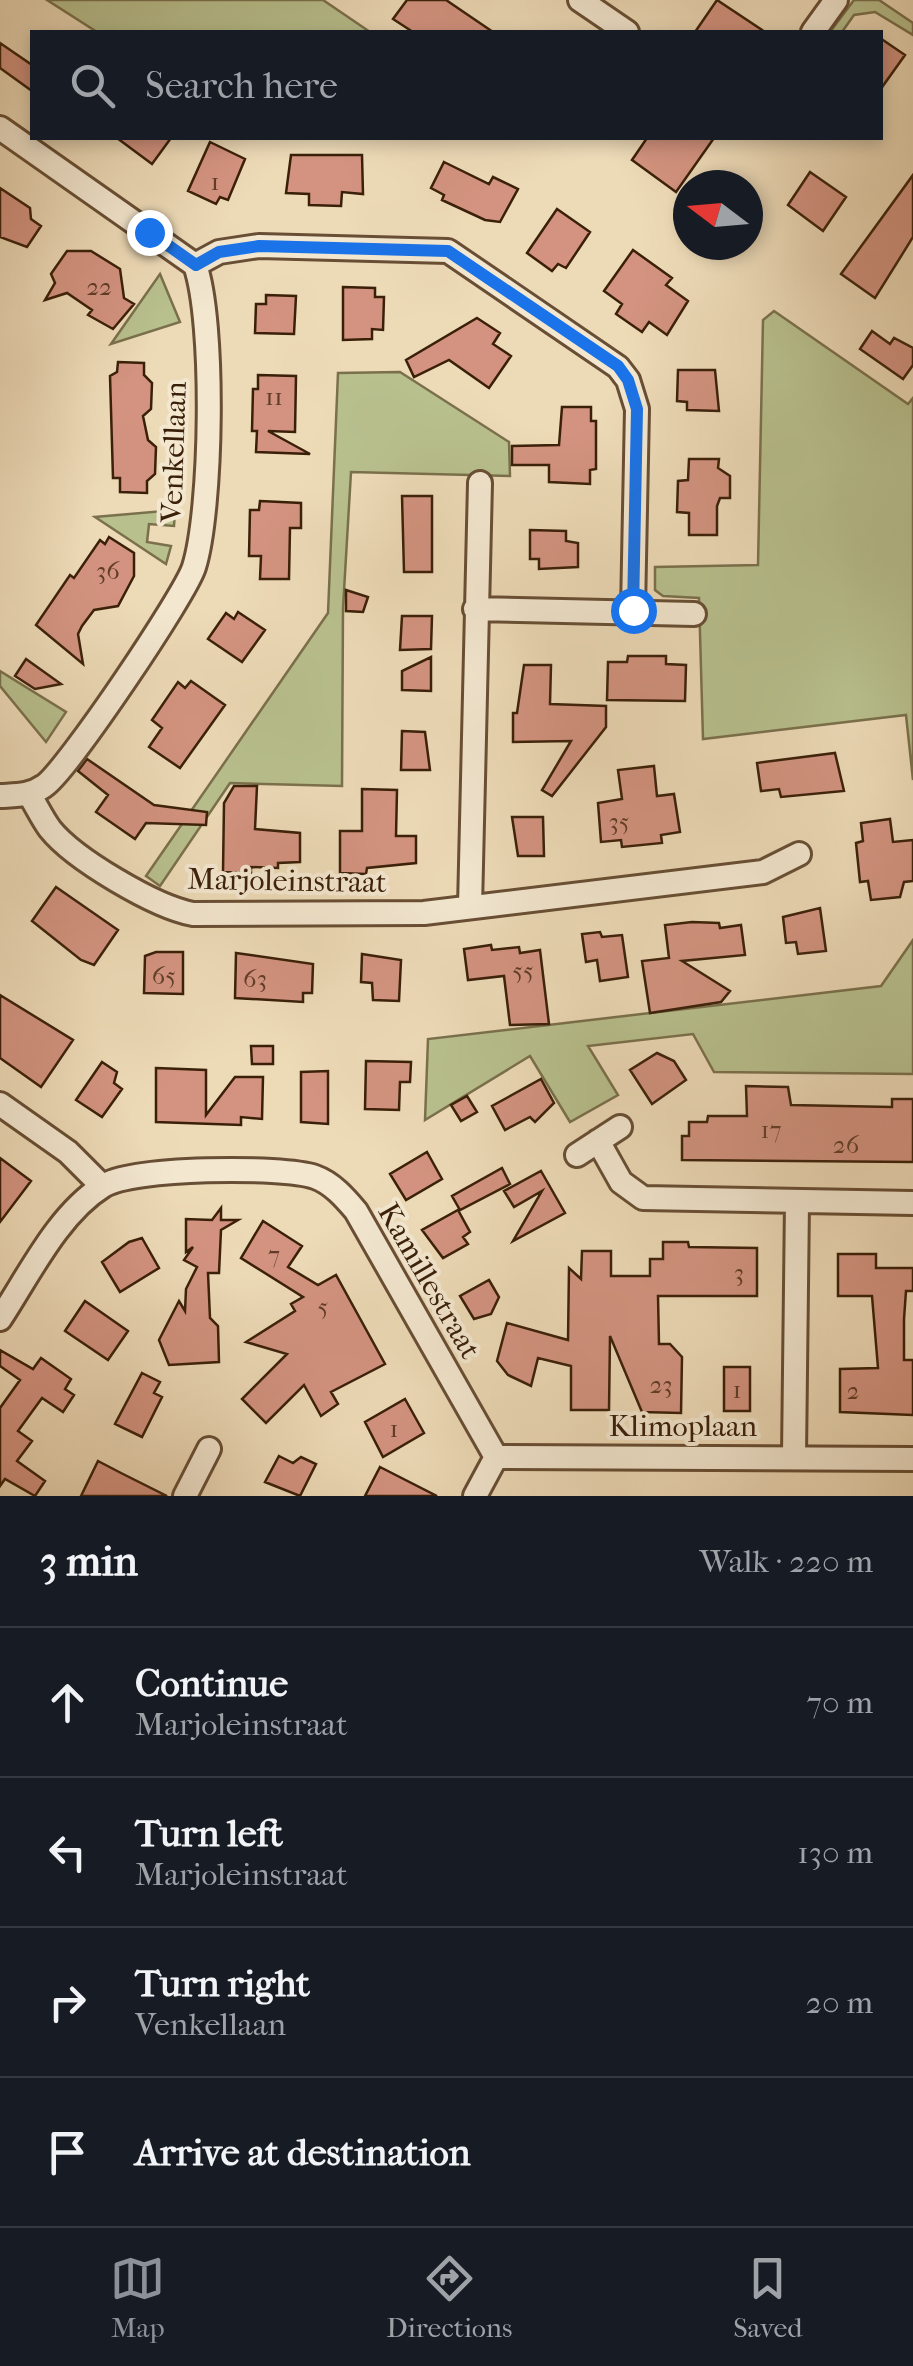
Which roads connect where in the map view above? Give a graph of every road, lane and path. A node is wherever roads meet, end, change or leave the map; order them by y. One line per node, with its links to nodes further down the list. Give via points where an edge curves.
1 (580, 0): 3 (street)
2 (836, 0): 4 (street)
3 (624, 30)
4 (814, 30)
5 (0, 128): 6 (street)
6 (196, 265): 9 (street, via 219,252 259,246 448,251 618,366 637,409); 11 (street, Venkellaan, via 204,290 206,467 193,572 74,754)
7 (480, 482): 8 (street)
8 (475, 609): 9 (street); 14 (street)
9 (633, 610): 10 (street)
10 (694, 614)
11 (29, 794): 12 (street); 14 (street, Marjoleinstraat, via 51,831 165,909 192,914)
12 (0, 796)
13 (799, 854): 14 (street, Marjoleinstraat, via 763,872)
14 (470, 908)
15 (0, 1104): 19 (street, via 68,1152)
16 (620, 1127): 17 (street)
17 (598, 1141): 18 (street); 20 (street, via 621,1182 643,1198)
18 (577, 1155)
19 (102, 1186): 22 (street, Kamillestraat, via 71,1214); 25 (street, Kamillestraat, via 130,1173 164,1170 326,1182 356,1212)
20 (797, 1202): 21 (street); 24 (street)
21 (913, 1203)
22 (0, 1318)
23 (209, 1449): 27 (street)
24 (794, 1456): 25 (street, Klimoplaan); 26 (street, Klimoplaan)
25 (496, 1458): 28 (street)
26 (913, 1459)
27 (185, 1496)
28 (475, 1496)

